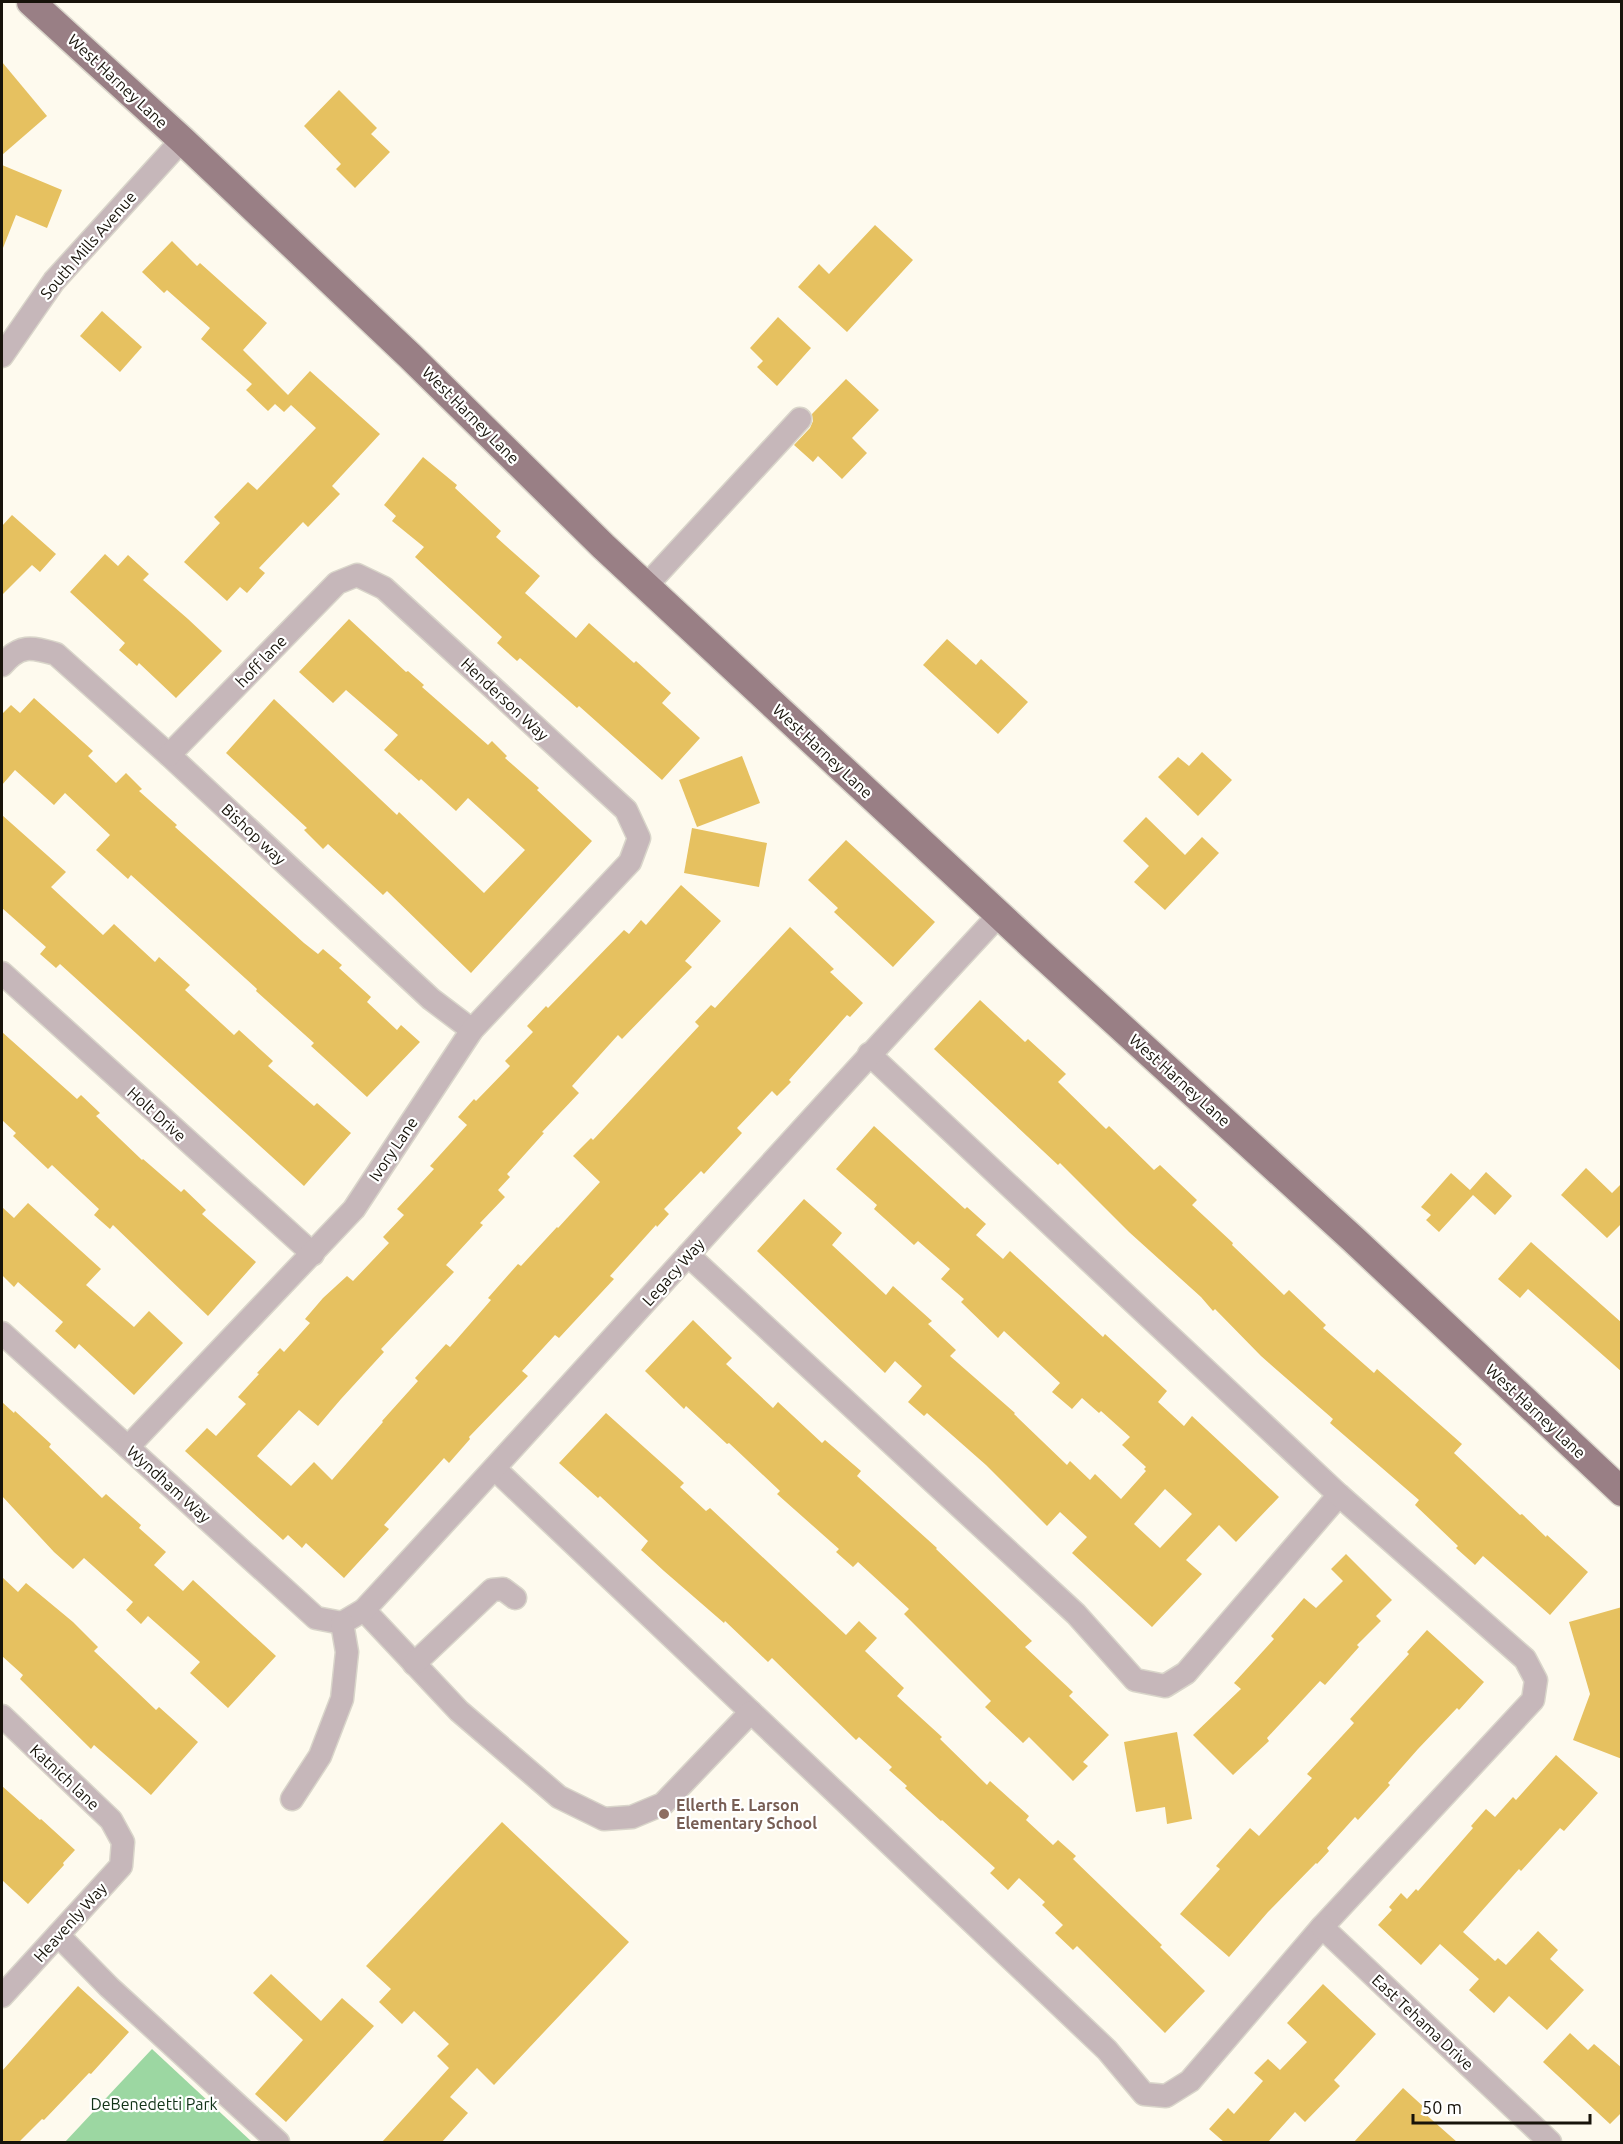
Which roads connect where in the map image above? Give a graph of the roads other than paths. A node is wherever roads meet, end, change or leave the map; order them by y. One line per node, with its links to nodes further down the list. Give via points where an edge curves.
1 (31, 2): 2 (main road, West Harney Lane)
2 (182, 140): 3 (street, South Mills Avenue, via 54,281); 6 (main road, West Harney Lane)
3 (2, 356)
4 (800, 419): 6 (street)
5 (357, 575): 8 (street, hoff lane, via 337,583); 9 (street, Henderson Way, via 384,588 626,810)
6 (646, 586): 10 (main road, West Harney Lane)
7 (2, 665): 8 (street, Bishop way, via 12,654 32,648 56,654)
8 (169, 755): 12 (street, Bishop way, via 431,999)
9 (639, 838): 12 (street, Ivory Lane, via 630,862)
10 (999, 915): 13 (street, Legacy Way); 19 (main road, West Harney Lane)
11 (2, 973): 14 (street, Holt Drive)
12 (472, 1030): 14 (street, Ivory Lane, via 354,1209)
13 (869, 1054): 15 (street, Legacy Way); 20 (street)
14 (313, 1254): 17 (street, Ivory Lane)
15 (688, 1255): 18 (street, Legacy Way); 20 (street, via 1076,1614 1135,1680 1165,1686 1186,1673)
16 (2, 1333): 17 (street, Wyndham Way)
17 (128, 1447): 23 (street, Wyndham Way, via 316,1618)
18 (495, 1469): 22 (street, Legacy Way); 25 (street)
19 (1622, 1492)
20 (1339, 1495): 29 (street, via 1525,1659 1536,1680 1533,1700)
21 (516, 1598): 24 (street, via 503,1589 492,1590)
22 (364, 1610): 23 (street, Legacy Way); 24 (street)
23 (342, 1623): 27 (street, via 347,1652 342,1699 320,1756)
24 (414, 1664): 25 (street, via 459,1711 559,1797 604,1819 632,1817 663,1804)
25 (752, 1712): 29 (street, via 1107,2050 1144,2094 1166,2096 1190,2081)
26 (2, 1716): 28 (street, Katnich lane, via 111,1820)
27 (292, 1799)
28 (123, 1842): 30 (street, Heavenly Way, via 121,1866)
29 (1322, 1927): 33 (street, East Tehama Drive)
30 (58, 1935): 31 (street, Heavenly Way); 32 (street)
31 (2, 1996)
32 (278, 2142)
33 (1550, 2142)

